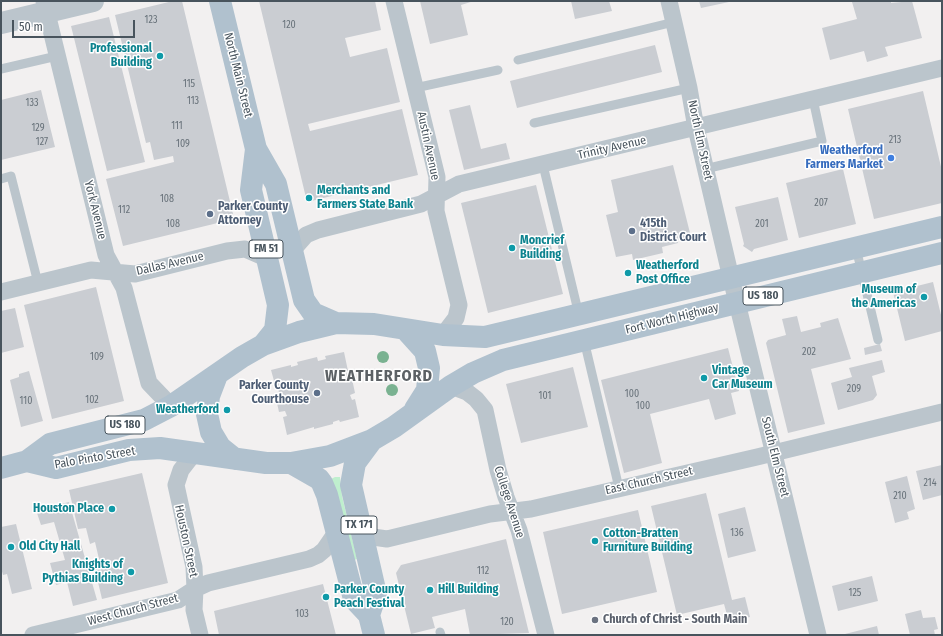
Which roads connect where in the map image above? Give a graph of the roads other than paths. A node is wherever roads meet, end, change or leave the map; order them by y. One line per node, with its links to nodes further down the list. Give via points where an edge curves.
1 (93, 1): 5 (street)
2 (220, 1): 18 (main road, North Main Street / FM 51)
3 (394, 1): 13 (street, Austin Avenue)
4 (669, 1): 6 (street, North Elm Street)
5 (45, 7): 7 (street); 8 (street, York Avenue)
6 (674, 22): 9 (lane); 14 (street, North Elm Street)
7 (1, 23)
8 (57, 56): 11 (lane); 28 (street, York Avenue, via 106,255)
9 (518, 60)
10 (942, 68): 15 (street, Trinity Avenue)
11 (1, 69)
12 (498, 70): 13 (lane)
13 (415, 88): 22 (street, Austin Avenue, via 437,177)
14 (689, 88): 16 (lane); 17 (street, North Elm Street)
15 (812, 99): 17 (street, Trinity Avenue); 20 (lane, via 822,141)
16 (534, 123)
17 (696, 128): 19 (street, Trinity Avenue); 20 (street, North Elm Street)
18 (256, 149): 25 (main road, North Main Street / FM 51, via 276,184); 27 (main road, North Main Street / FM 51, via 252,190)
19 (543, 165): 22 (street, Trinity Avenue, via 459,184); 34 (lane)
20 (705, 169): 30 (street, North Elm Street)
21 (1, 179): 31 (lane, via 11,176)
22 (436, 197): 25 (street, Trinity Avenue, via 421,204 318,230 306,235); 37 (street, Austin Avenue, via 436,211 459,304 456,318)
23 (942, 227): 24 (main road, Fort Worth Highway / US 180)
24 (856, 248): 29 (lane); 30 (main road, Fort Worth Highway / US 180)
25 (292, 251): 35 (main road, North Main Street / FM 51, via 304,300 312,313)
26 (942, 253): 29 (main road, Fort Worth Highway / US 180)
27 (268, 259): 28 (street, Dallas Avenue, via 245,249 227,251 135,274); 40 (main road, North Main Street / FM 51, via 278,305 275,330)
28 (116, 271): 31 (street, Dallas Avenue, via 91,270); 43 (street, York Avenue, via 124,288 149,383)
29 (862, 273): 33 (main road, Fort Worth Highway / US 180); 39 (lane)
30 (731, 278): 33 (street, South Elm Street); 34 (main road, Fort Worth Highway / US 180)
31 (38, 283): 32 (street, Dallas Avenue)
32 (1, 292)
33 (737, 303): 38 (main road, Fort Worth Highway / US 180); 48 (street, South Elm Street)
34 (579, 315): 37 (main road, Fort Worth Highway / US 180, via 485,337)
35 (336, 323): 36 (main road, US 180, via 374,324); 40 (main road, US 180, via 299,332)
36 (406, 330): 37 (main road, US 180); 44 (main road, via 425,351 429,368 427,390)
37 (443, 335)
38 (584, 340): 42 (main road, Fort Worth Highway / US 180, via 503,360); 53 (lane)
39 (878, 340)
40 (263, 345): 41 (main road, US 180)
41 (217, 374): 43 (main road, Palo Pinto Street / US 180); 49 (main road, via 209,396 207,414 211,432 220,447)
42 (451, 386): 44 (main road, Fort Worth Highway / US 180); 54 (street, College Avenue, via 467,392 485,410 498,470)
43 (171, 406): 50 (main road, Palo Pinto Street / US 180, via 137,422 50,444)
44 (413, 412): 46 (main road, US 180)
45 (942, 412): 48 (street, East Church Street)
46 (372, 440): 51 (main road, US 180, via 330,456); 55 (main road, TX 171, via 355,464 352,475 352,498)
47 (195, 452): 49 (main road, Palo Pinto Street / US 180); 50 (main road, Palo Pinto Street / US 180, via 160,448 129,450 56,468); 57 (street, Houston Street, via 181,470 176,485 194,568)
48 (774, 453): 53 (street, East Church Street); 62 (street, South Elm Street)
49 (235, 459): 51 (main road, US 180)
50 (27, 461): 52 (main road, Palo Pinto Street / US 180)
51 (291, 463): 56 (main road, TX 171, via 322,483)
52 (1, 468)
53 (619, 488): 54 (street, East Church Street)
54 (511, 512): 55 (street, East Church Street, via 490,514 387,539 372,537); 61 (street, College Avenue, via 519,530)
55 (359, 525): 58 (main road, TX 171, via 376,594)
56 (337, 531): 57 (street, West Church Street, via 324,550 309,559 208,583); 58 (main road, TX 171, via 354,599)
57 (196, 589): 59 (street, West Church Street, via 178,600); 60 (street, Houston Street, via 194,610)
58 (372, 625)
59 (33, 635)
60 (200, 635)
61 (546, 635)
62 (818, 635)

